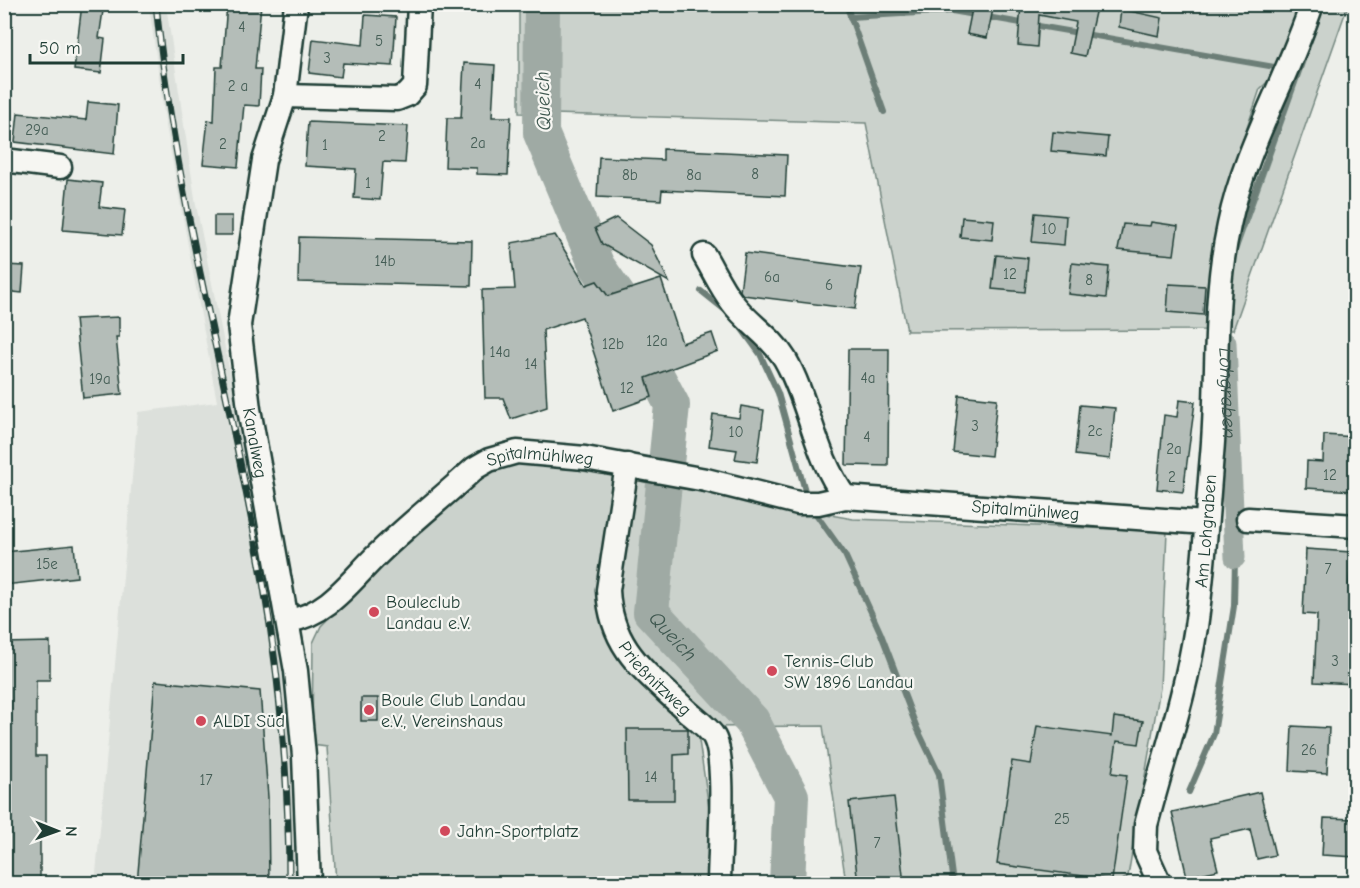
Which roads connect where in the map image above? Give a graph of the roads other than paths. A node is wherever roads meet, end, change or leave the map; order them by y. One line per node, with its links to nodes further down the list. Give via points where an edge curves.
1 (296, 4): 4 (street, Kanalweg)
2 (419, 4): 4 (street, via 415,86 408,95 386,99)
3 (1312, 4): 11 (street, Am Lohgraben, via 1243,171 1222,259)
4 (285, 96): 13 (street, Kanalweg, via 264,160 238,325 249,410)
5 (4, 160): 6 (street)
6 (60, 167)
7 (704, 255): 9 (street, via 732,303 783,356 795,378 818,449)
8 (636, 467): 9 (street, Spitalmühlweg, via 782,500 819,503); 13 (street, Spitalmühlweg, via 531,452 489,460 379,553 329,604 310,616); 15 (street, Prießnitzweg, via 608,590 609,607 627,652 714,737 720,780)
9 (845, 497): 11 (street, Spitalmühlweg)
10 (1248, 519): 12 (street)
11 (1206, 523): 16 (street, Am Lohgraben, via 1194,638 1146,825 1145,851)
12 (1356, 526)
13 (288, 621): 14 (street, Kanalweg, via 304,756)
14 (309, 884)
15 (718, 884)
16 (1160, 884)

